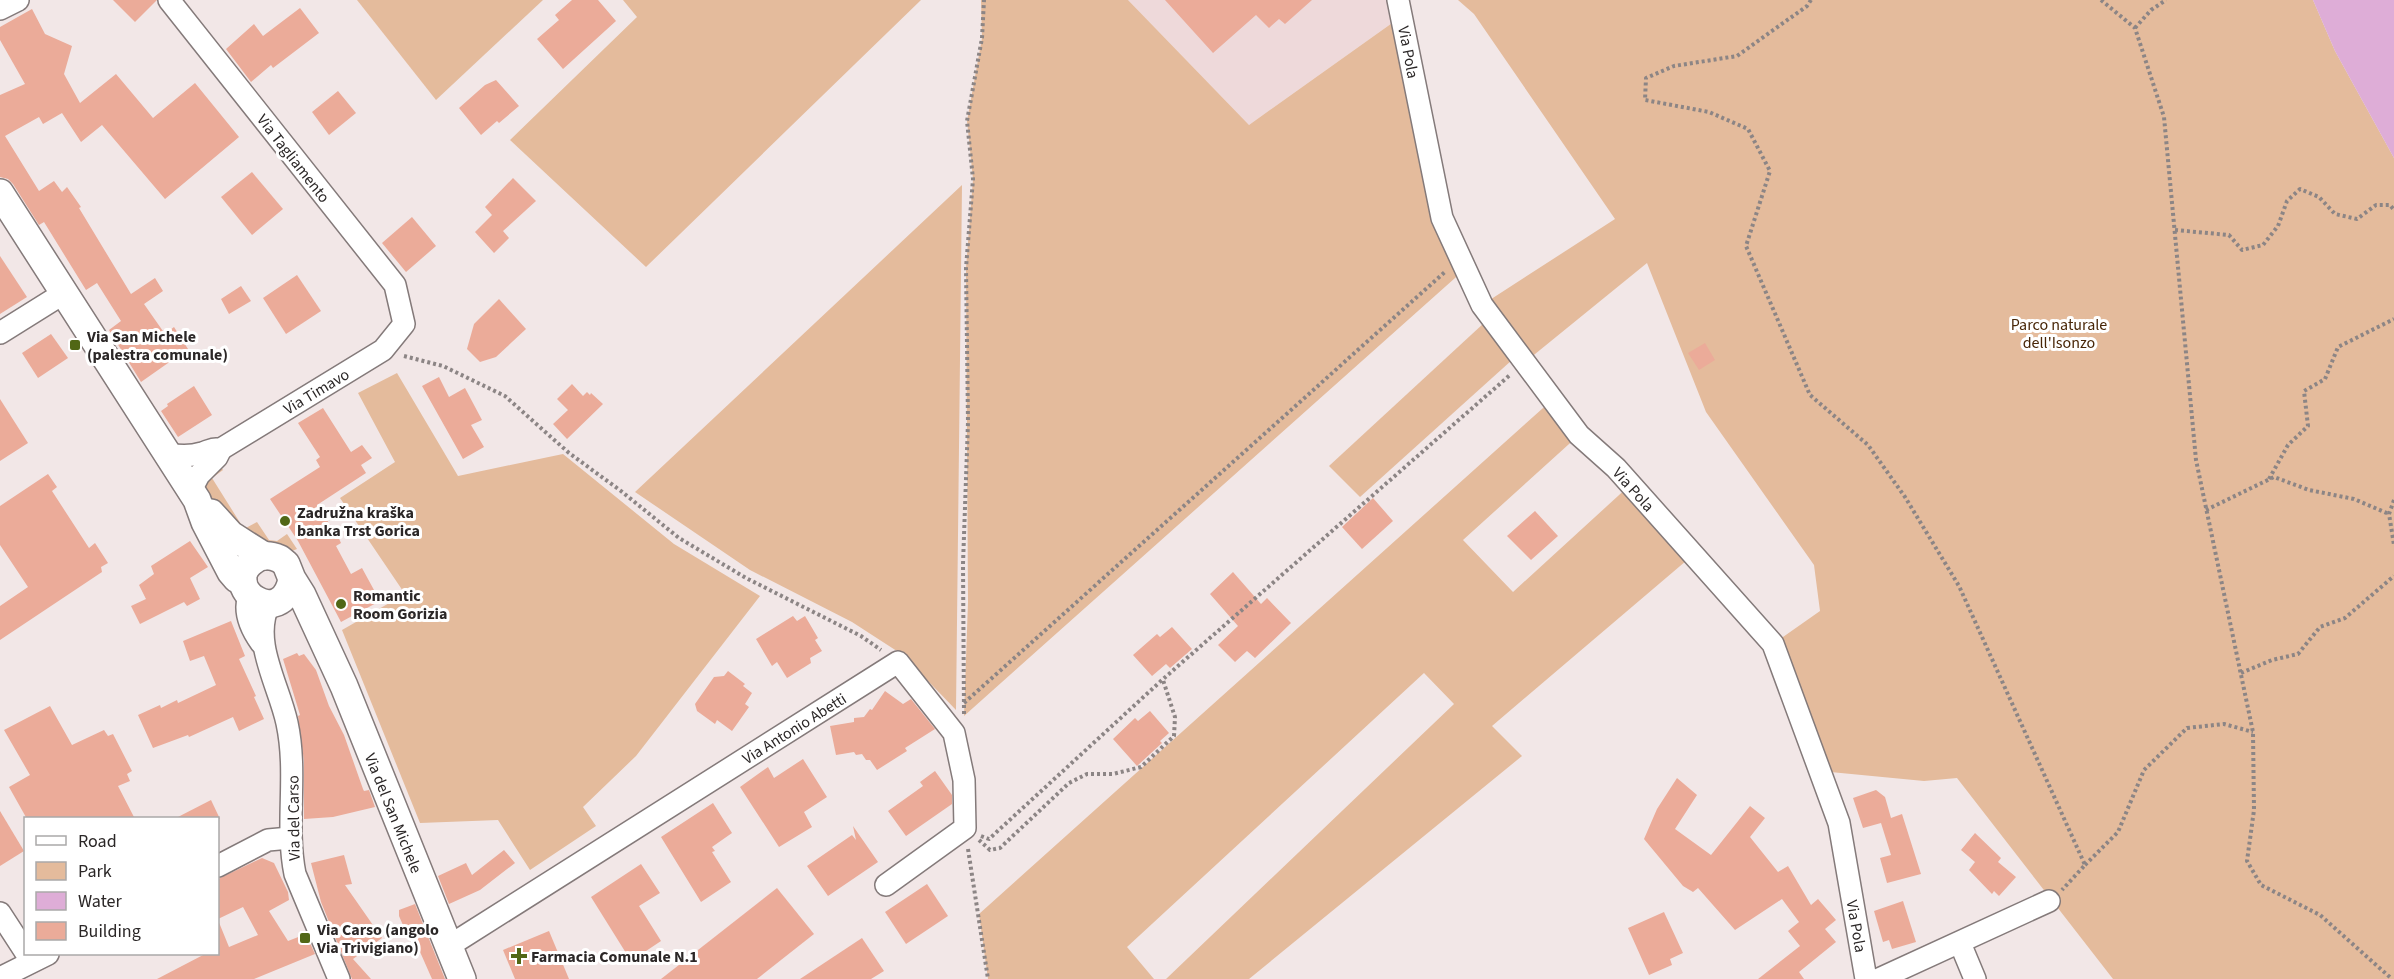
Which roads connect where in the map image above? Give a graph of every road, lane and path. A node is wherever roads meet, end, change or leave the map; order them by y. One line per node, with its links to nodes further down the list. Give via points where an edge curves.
1 (18, 0): 8 (street)
2 (169, 0): 16 (street, Via Tagliamento, via 395,285)
3 (984, 0): 36 (path, via 982,38 967,121 973,178 966,268)
4 (1398, 0): 13 (street, Via Pola, via 1442,218)
5 (1810, 0): 42 (path, via 1737,56 1674,66 1646,78 1645,100 1709,112 1748,129 1770,171 1746,246 1810,395 1868,445 1953,576)
6 (2100, 0): 9 (path)
7 (2166, 0): 9 (path)
8 (0, 9)
9 (2135, 28): 12 (path, via 2164,117)
10 (0, 193): 14 (main road, Via del San Michele)
11 (2394, 210): 12 (path, via 2390,205 2376,205 2357,219 2335,214 2319,197 2300,189 2287,201 2278,226 2263,245 2242,250 2229,235)
12 (2175, 230): 25 (path, via 2196,460)
13 (1460, 259): 19 (street, Via Pola, via 1482,305); 36 (path)
14 (64, 293): 17 (street); 21 (main road, Via del San Michele)
15 (2394, 319): 22 (path, via 2338,347 2325,380 2304,391 2308,426 2288,446)
16 (405, 324): 18 (street, Via Timavo)
17 (0, 333)
18 (383, 350): 20 (street, Via Timavo); 33 (path, via 443,366 505,396 569,453 679,538 746,578 861,636)
19 (1524, 363): 35 (path); 54 (street, Via Pola, via 1579,435 1616,468 1773,644 1839,823)
20 (221, 449): 21 (street, Via Timavo, via 183,456); 23 (street, Via Timavo, via 199,475)
21 (167, 454): 23 (main road, Via del San Michele)
22 (2269, 479): 25 (path); 26 (path, via 2274,477 2309,490 2354,499)
23 (194, 495): 28 (main road, Via del San Michele, via 226,531); 31 (main road, Via del San Michele, via 231,572)
24 (2394, 500): 26 (path)
25 (2206, 510): 34 (path)
26 (2389, 514): 27 (path)
27 (2394, 545)
28 (264, 556): 30 (main road, Via del San Michele, via 280,559); 31 (main road, via 249,564 244,572)
29 (2394, 576): 34 (path, via 2346,618 2320,627 2298,654)
30 (292, 579): 31 (main road, via 285,597); 32 (main road, Via del San Michele)
31 (260, 595): 32 (main road, Via del San Michele); 40 (street, Via del Carso, via 245,606 254,634 266,651 287,723 292,755)
32 (325, 647): 48 (main road, Via del San Michele)
33 (898, 662): 39 (street, via 954,733 964,780); 48 (street, Via Antonio Abetti)
34 (2241, 674): 38 (path)
35 (1162, 680): 39 (path, via 988,839); 39 (path, via 1175,717 1174,736 1141,767 1113,774 1087,774 1069,783 1000,848 990,850)
36 (964, 703): 37 (path)
37 (964, 716)
38 (2253, 732): 42 (path, via 2224,724 2187,728 2144,770 2118,832); 57 (path, via 2254,810 2247,861 2261,885 2320,915)
39 (965, 828): 43 (street); 53 (path)
40 (290, 838): 41 (street, via 268,840); 51 (street, Via del Carso, via 295,874)
41 (219, 865)
42 (2085, 865): 44 (path)
43 (886, 885)
44 (2049, 901): 46 (street)
45 (0, 913): 47 (street)
46 (1960, 943): 55 (street); 56 (street)
47 (24, 944)
48 (449, 946): 52 (main road, Via del San Michele)
49 (33, 955): 50 (street)
50 (0, 978)
51 (339, 979)
52 (462, 979)
53 (988, 979)
54 (1866, 979)
55 (1879, 979)
56 (1975, 979)
57 (2392, 979)

